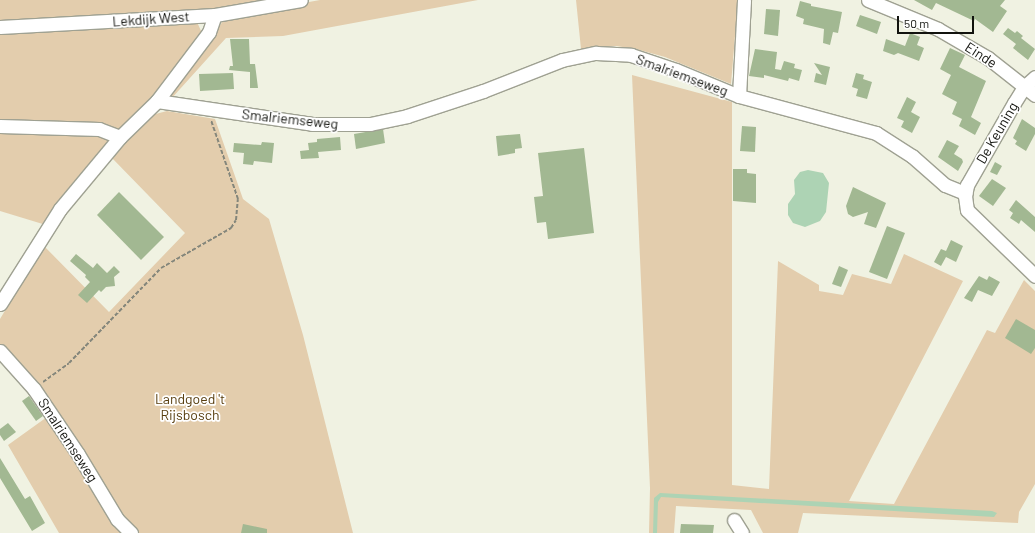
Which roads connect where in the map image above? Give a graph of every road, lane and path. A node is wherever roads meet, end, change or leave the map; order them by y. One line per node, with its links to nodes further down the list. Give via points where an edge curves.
1 (301, 0): 4 (street, Lekdijk West)
2 (744, 0): 9 (street)
3 (868, 0): 7 (street, Einde, via 938,29 988,58)
4 (215, 15): 5 (street, Lekdijk West); 10 (street, via 209,32)
5 (0, 27)
6 (1035, 77): 7 (street, De Keuning)
7 (1024, 87): 8 (street, Einde); 14 (street, De Keuning)
8 (1035, 95)
9 (739, 96): 11 (street, Smalriemseweg, via 676,70 631,56 596,53 562,60 483,91 407,116 370,124 312,124); 14 (street, Smalriemseweg, via 876,133 912,156 945,185)
10 (157, 101): 11 (street, Smalriemseweg); 13 (street)
11 (211, 110): 18 (path, via 211,119 238,199 236,220 231,228 161,268 69,362)
12 (0, 126): 13 (street, via 99,129)
13 (120, 137): 16 (street, via 60,209)
14 (965, 192): 15 (street, via 967,210)
15 (1035, 276)
16 (0, 304)
17 (0, 351): 18 (street, Smalriemseweg)
18 (34, 388): 20 (street, Smalriemseweg, via 118,519)
19 (734, 520): 21 (street)
20 (131, 533)
21 (742, 533)

